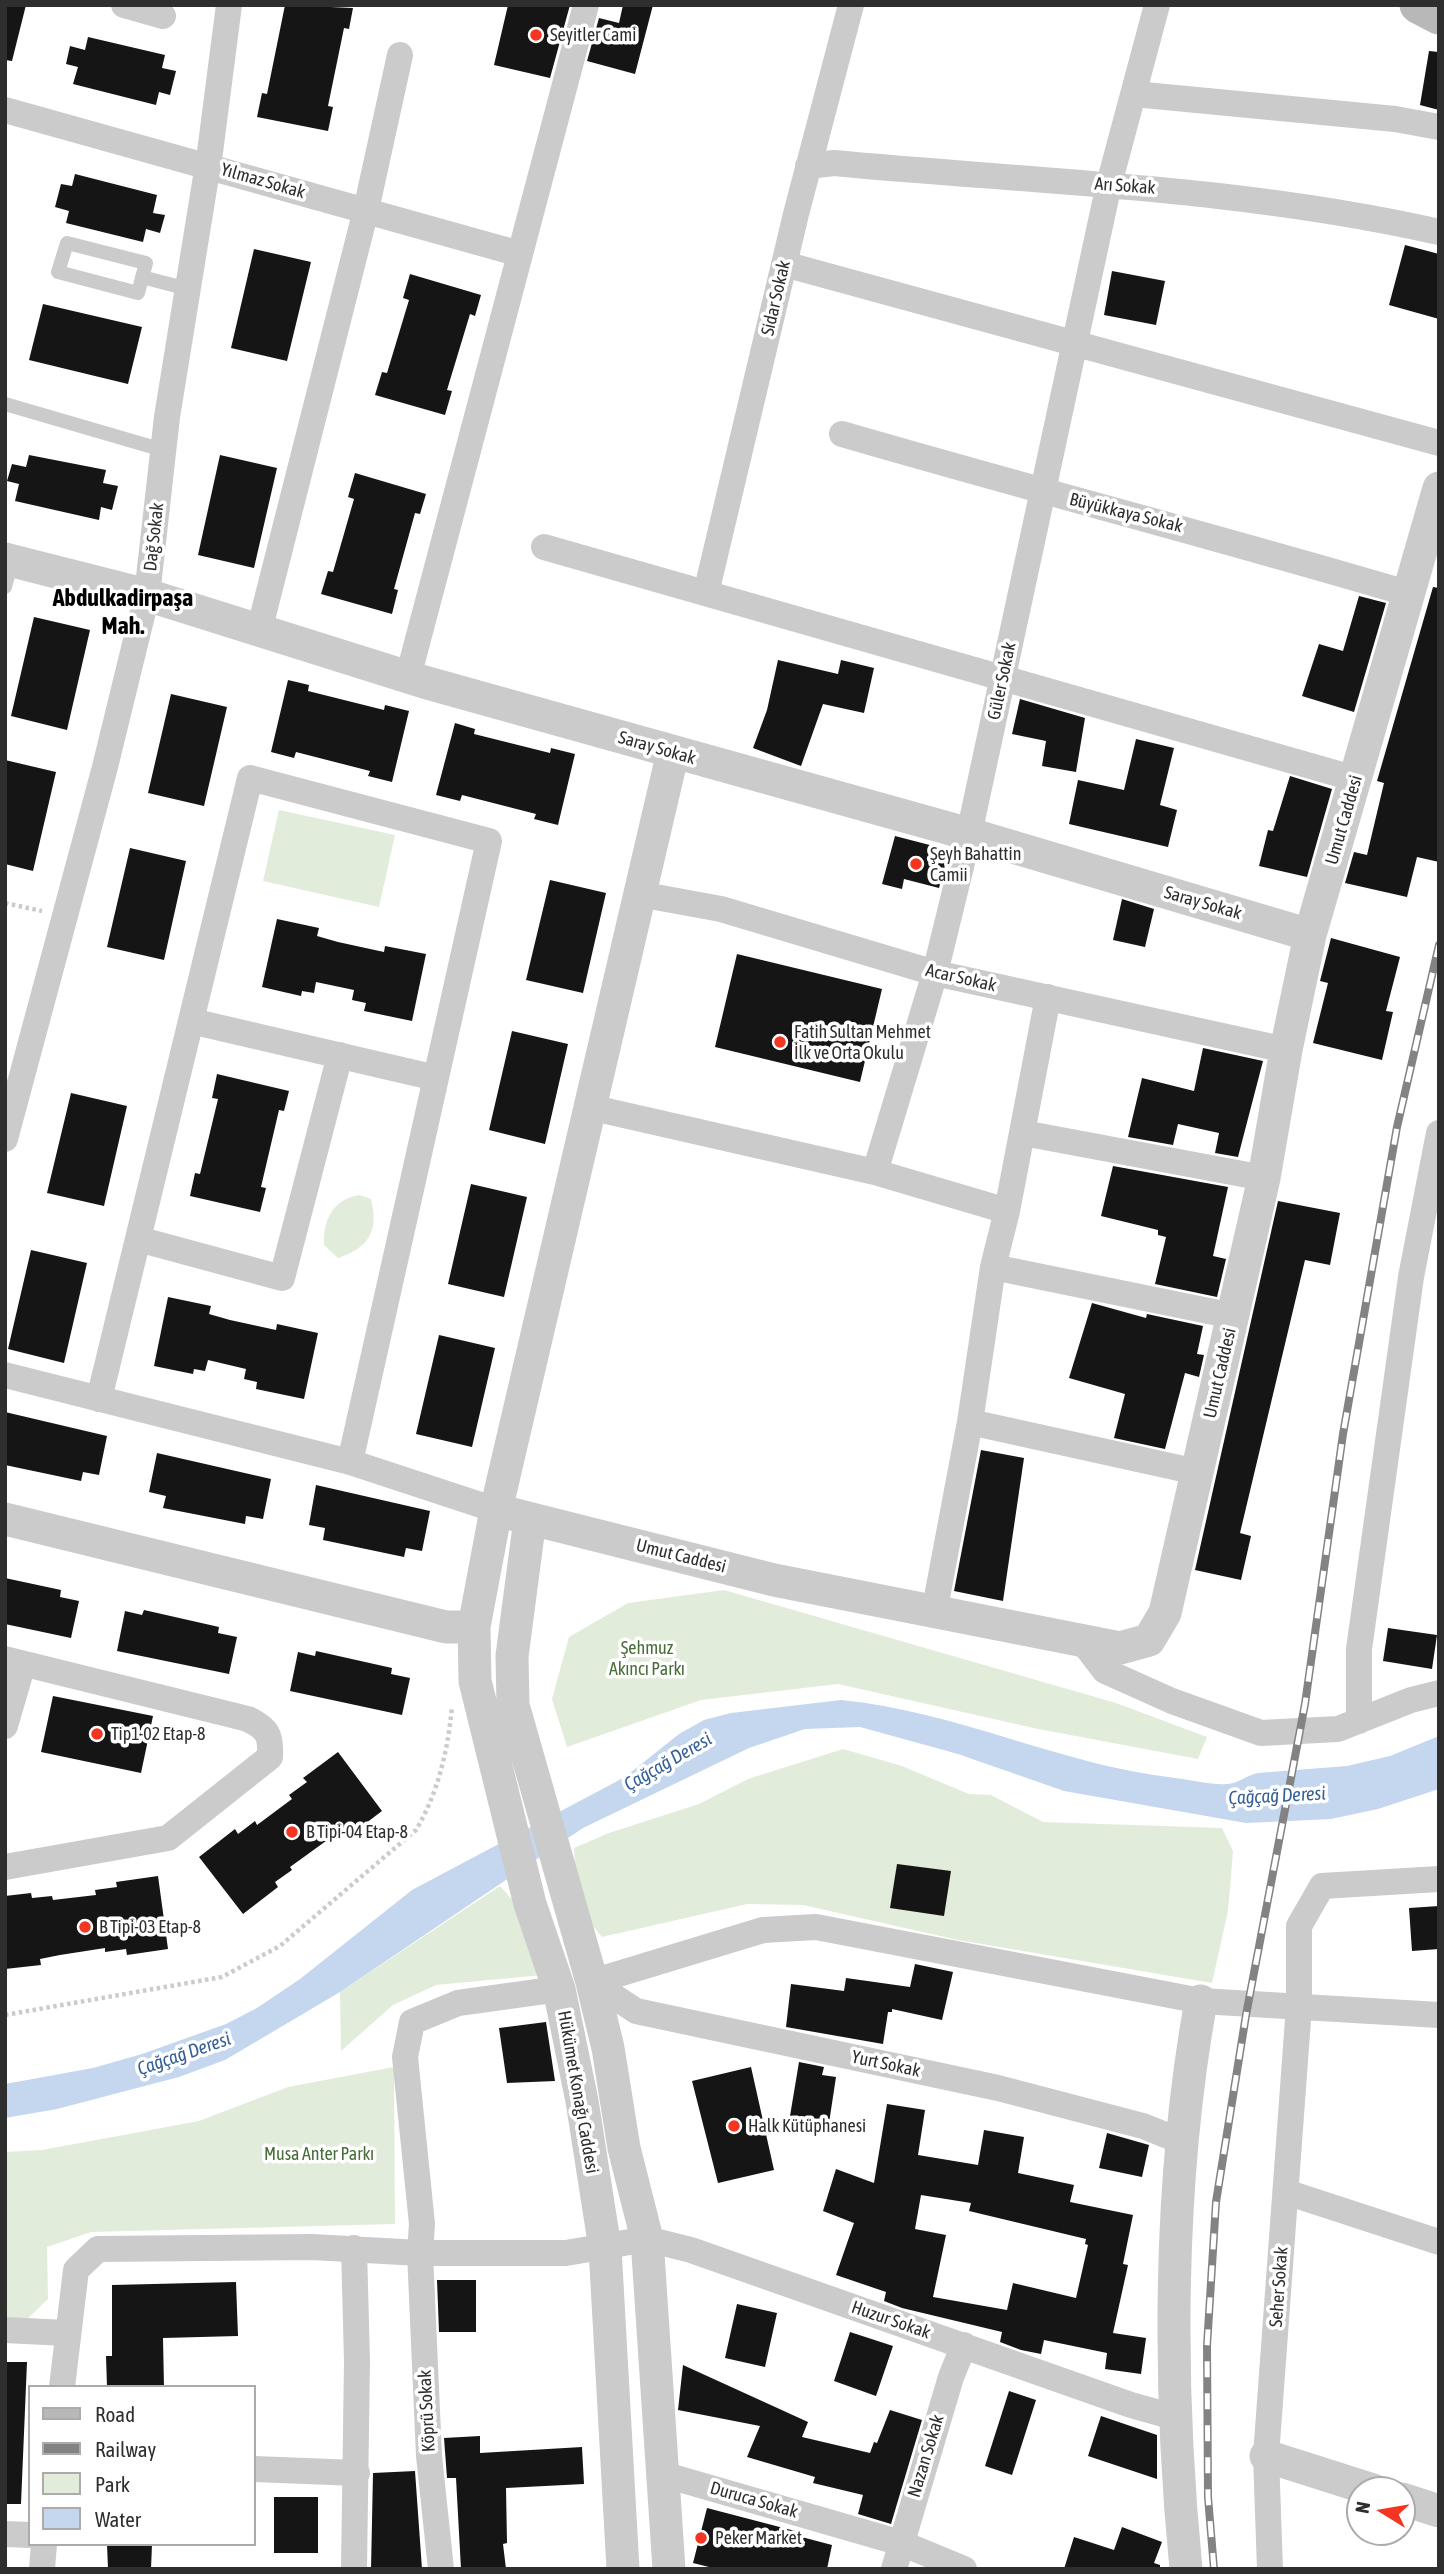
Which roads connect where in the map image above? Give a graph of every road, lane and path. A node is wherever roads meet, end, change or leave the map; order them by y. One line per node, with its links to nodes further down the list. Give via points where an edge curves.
1 (124, 5): 7 (street)
2 (229, 5): 13 (street, Dağ Sokak)
3 (586, 5): 18 (street)
4 (851, 5): 14 (street, Sidar Sokak)
5 (1157, 5): 10 (street, Güler Sokak)
6 (1418, 5): 8 (main road)
7 (163, 16)
8 (1439, 16)
9 (400, 55): 16 (street)
10 (1134, 94): 12 (street); 15 (street, Güler Sokak)
11 (5, 110): 13 (street, Yılmaz Sokak)
12 (1439, 127)
13 (208, 165): 16 (street, Yılmaz Sokak); 21 (street, Dağ Sokak)
14 (808, 166): 15 (street, Arı Sokak, via 834,163); 19 (street, Sidar Sokak)
15 (1109, 184): 17 (street, Arı Sokak, via 1291,205); 22 (street, Güler Sokak)
16 (366, 210): 18 (street, Yılmaz Sokak); 34 (street)
17 (1439, 232)
18 (520, 254): 35 (street)
19 (784, 264): 22 (street); 31 (street, Sidar Sokak)
20 (142, 277): 20 (lane, via 146,263 66,243 58,272 138,293); 21 (lane)
21 (188, 289): 26 (street, Dağ Sokak)
22 (1076, 342): 25 (street); 28 (street, Güler Sokak)
23 (5, 404): 26 (lane)
24 (842, 434): 28 (street, Büyükkaya Sokak)
25 (1439, 443)
26 (163, 450): 33 (street, Dağ Sokak)
27 (1439, 488): 32 (street, Umut Caddesi)
28 (1043, 492): 32 (street, Büyükkaya Sokak); 36 (street, Güler Sokak)
29 (544, 547): 31 (street)
30 (8, 569): 33 (street, Saray Sokak)
31 (706, 593): 36 (street)
32 (1410, 594): 38 (street, Umut Caddesi)
33 (148, 595): 34 (street, Saray Sokak); 42 (street, Dağ Sokak)
34 (259, 631): 35 (street, Saray Sokak)
35 (408, 677): 37 (street, Saray Sokak)
36 (1002, 679): 38 (street); 39 (street, Güler Sokak)
37 (673, 752): 39 (street, Saray Sokak); 40 (street, Hükümet Konağı Caddesi)
38 (1356, 779): 43 (street, Umut Caddesi)
39 (969, 834): 43 (street, Saray Sokak); 44 (street, Güler Sokak)
40 (639, 894): 44 (street, Acar Sokak, via 721,909); 50 (street, Hükümet Konağı Caddesi)
41 (5, 904): 42 (path)
42 (65, 916): 53 (street, Dağ Sokak)
43 (1310, 935): 47 (street, Umut Caddesi)
44 (935, 973): 45 (street, Acar Sokak); 54 (street, Güler Sokak)
45 (1048, 997): 47 (street, Acar Sokak); 51 (street)
46 (191, 1021): 48 (street); 49 (street, via 250,778 489,841); 57 (street)
47 (1286, 1050): 55 (street, Umut Caddesi)
48 (340, 1055): 49 (street); 57 (street, via 282,1278)
49 (436, 1078): 63 (street)
50 (589, 1107): 54 (street); 65 (street, Hükümet Konağı Caddesi)
51 (1023, 1133): 55 (street); 56 (street)
52 (1439, 1133): 74 (street, via 1411,1277 1359,1649)
53 (5, 1139)
54 (875, 1172): 56 (street)
55 (1264, 1178): 59 (street, Umut Caddesi)
56 (1007, 1211): 58 (street)
57 (138, 1239): 61 (street)
58 (993, 1267): 59 (street); 62 (street)
59 (1233, 1316): 64 (street, Umut Caddesi)
60 (5, 1375): 61 (street)
61 (99, 1399): 63 (street)
62 (970, 1422): 64 (street); 68 (street)
63 (351, 1462): 65 (street)
64 (1197, 1472): 70 (street, Umut Caddesi, via 1165,1613 1149,1640 1120,1648)
65 (496, 1510): 66 (street, Umut Caddesi); 69 (street, Hükümet Konağı Caddesi)
66 (530, 1518): 68 (street, Umut Caddesi, via 774,1580); 78 (street, Hükümet Konağı Caddesi, via 512,1656 513,1705)
67 (5, 1519): 69 (street, via 446,1627)
68 (934, 1613): 70 (street, Umut Caddesi)
69 (474, 1627): 79 (street, Hükümet Konağı Caddesi, via 475,1681 530,1903)
70 (1082, 1641): 74 (street, via 1105,1671 1261,1733 1338,1729)
71 (14, 1662): 75 (street); 76 (street, via 248,1719 264,1727 271,1737 270,1756 168,1838)
72 (1439, 1693): 74 (street)
73 (453, 1696): 82 (path, via 441,1770 416,1830 280,1946 222,1977)
74 (1359, 1721)
75 (5, 1726)
76 (5, 1867)
77 (1439, 1879): 81 (street, Seher Sokak, via 1322,1886 1299,1926)
78 (592, 1982): 80 (street, via 763,1930 816,1927); 84 (street, Yurt Sokak, via 636,2011 998,2088 1143,2126); 86 (street, Hükümet Konağı Caddesi)
79 (559, 1989): 89 (street, Hükümet Konağı Caddesi); 90 (street, Köprü Sokak, via 458,2003 412,2022 405,2057 422,2224)
80 (1201, 2001): 81 (street); 84 (street, via 1188,2072)
81 (1299, 2006): 83 (street); 85 (street, Seher Sokak)
82 (5, 2015)
83 (1439, 2015)
84 (1183, 2142): 95 (street)
85 (1286, 2192): 87 (street); 96 (street, Seher Sokak)
86 (647, 2239): 89 (street, Huzur Sokak); 93 (street, Huzur Sokak, via 691,2249); 99 (street, Hükümet Konağı Caddesi)
87 (1439, 2242)
88 (354, 2248): 90 (street, Huzur Sokak); 92 (street, Huzur Sokak, via 98,2249 76,2270); 98 (street)
89 (605, 2248): 90 (street, Huzur Sokak, via 566,2253); 110 (street, Hükümet Konağı Caddesi)
90 (420, 2253): 109 (street, Köprü Sokak, via 429,2456)
91 (5, 2330): 92 (street)
92 (66, 2333): 94 (street)
93 (964, 2345): 95 (street, Huzur Sokak); 105 (street, Nazan Sokak)
94 (62, 2385)
95 (1174, 2417): 114 (street)
96 (1266, 2456): 100 (street); 115 (street, Seher Sokak)
97 (256, 2469): 98 (street)
98 (357, 2473): 108 (street)
99 (662, 2474): 105 (street, Duruca Sokak); 111 (street, Hükümet Konağı Caddesi)
100 (1346, 2481)
101 (1416, 2504): 102 (street)
102 (1439, 2511)
103 (5, 2534): 104 (street)
104 (28, 2536)
105 (901, 2543): 112 (street, Nazan Sokak); 113 (street, Duruca Sokak)
106 (44, 2546): 107 (street)
107 (42, 2569)
108 (354, 2569)
109 (441, 2569)
110 (623, 2569)
111 (668, 2569)
112 (894, 2569)
113 (964, 2569)
114 (1186, 2569)
115 (1270, 2569)

